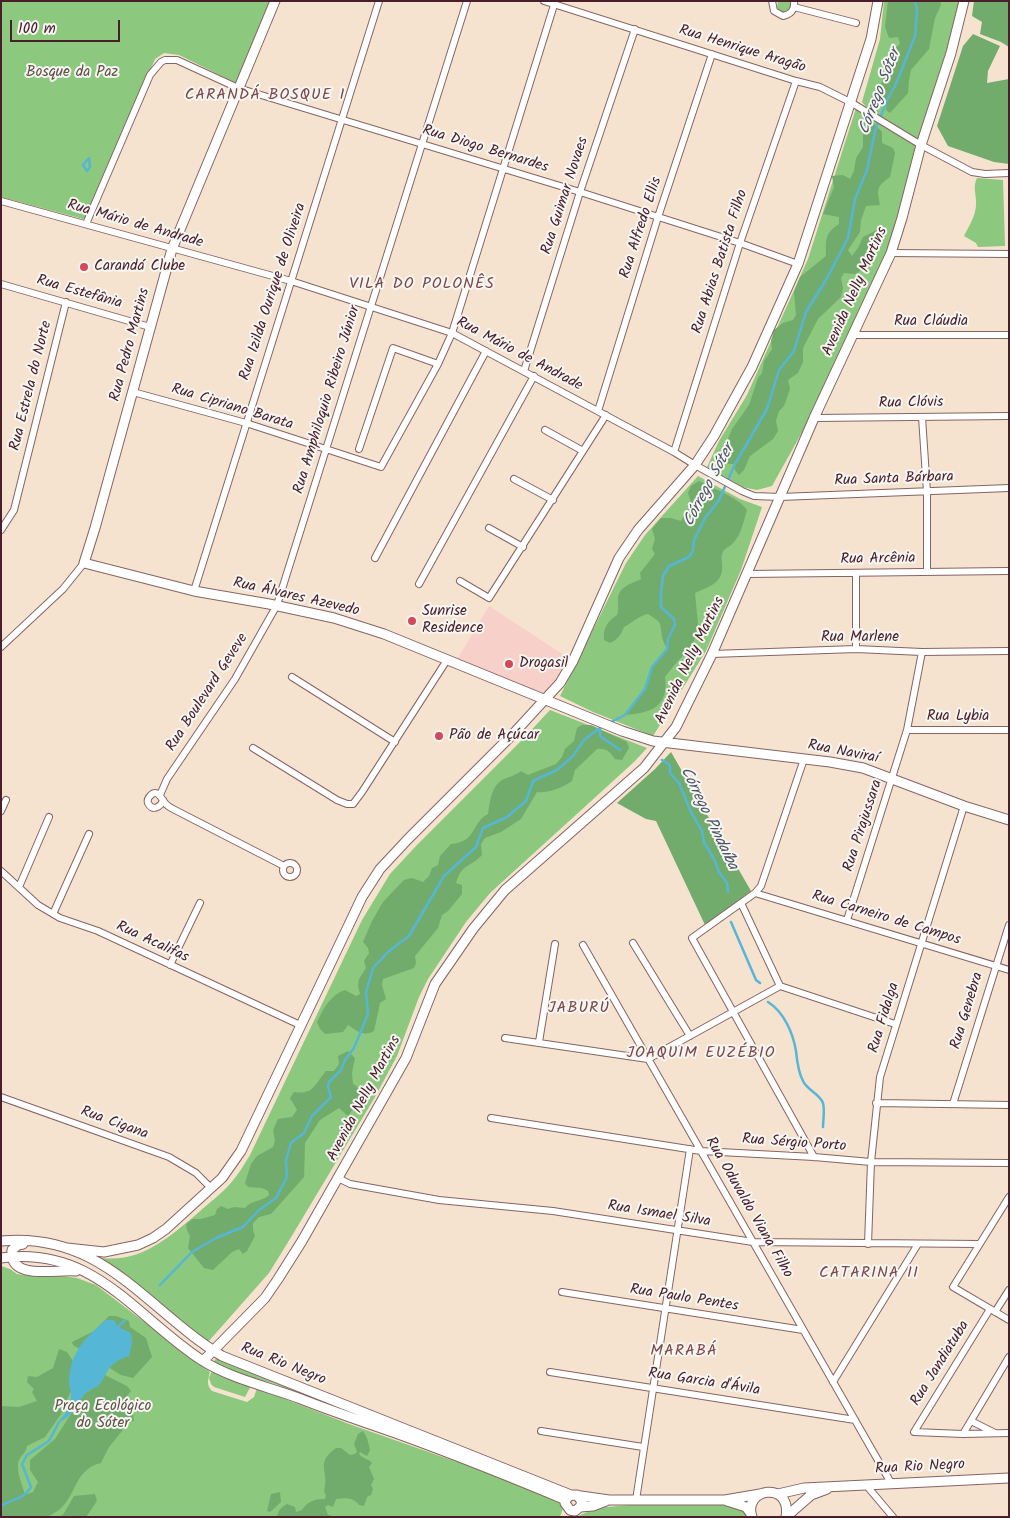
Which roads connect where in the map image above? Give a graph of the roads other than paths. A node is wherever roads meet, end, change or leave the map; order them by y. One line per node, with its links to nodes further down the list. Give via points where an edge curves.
1 (275, 1): 15 (main road, Rua Pedro Martins)
2 (379, 1): 17 (street, Rua Izilda Ourique de Oliveira)
3 (467, 1): 18 (street, Rua Amphiloquio Ribeiro Júnior)
4 (544, 1): 9 (street, Rua Henrique Aragão)
5 (772, 1): 8 (street, via 774,11 783,16 792,12)
6 (878, 1): 16 (main road, via 871,39)
7 (964, 1): 19 (main road, Avenida Nelly Martins)
8 (794, 4): 11 (street)
9 (554, 5): 10 (street, Rua Henrique Aragão); 20 (street)
10 (566, 5): 12 (street, Rua Henrique Aragão)
11 (856, 23)
12 (635, 29): 13 (street, Rua Henrique Aragão); 22 (street, Rua Guimar Novaes)
13 (712, 54): 14 (street, Rua Henrique Aragão); 24 (street, Rua Alfredo Ellis)
14 (796, 81): 16 (street, Rua Henrique Aragão, via 820,87); 26 (street, Rua Abias Batista Filho)
15 (238, 88): 17 (street, Rua Diogo Bernardes); 25 (street, Rua Diogo Bernardes, via 177,60 165,60 156,65); 27 (main road, Rua Pedro Martins)
16 (852, 103): 19 (street, Rua Henrique Aragão); 30 (main road)
17 (342, 119): 18 (street, Rua Diogo Bernardes); 31 (street, Rua Izilda Ourique de Oliveira)
18 (422, 145): 20 (street, Rua Diogo Bernardes); 34 (street, Rua Amphiloquio Ribeiro Júnior)
19 (921, 146): 21 (street, Rua Henrique Aragão, via 972,172); 28 (main road, Avenida Nelly Martins)
20 (502, 169): 22 (street, Rua Diogo Bernardes); 36 (street)
21 (1009, 173)
22 (580, 192): 24 (street, Rua Diogo Bernardes); 41 (street, Rua Guimar Novaes)
23 (1, 201): 25 (street, Rua Mário de Andrade)
24 (658, 217): 26 (street, Rua Diogo Bernardes); 44 (street, Rua Alfredo Ellis)
25 (86, 224): 27 (street, Rua Mário de Andrade)
26 (740, 243): 30 (street, Rua Diogo Bernardes); 54 (street, Rua Abias Batista Filho)
27 (172, 249): 31 (street, Rua Mário de Andrade); 35 (main road, Rua Pedro Martins)
28 (890, 252): 29 (street); 38 (main road, Avenida Nelly Martins)
29 (1009, 254)
30 (798, 264): 55 (main road, via 752,367)
31 (291, 282): 34 (street, Rua Mário de Andrade); 49 (street, Rua Izilda Ourique de Oliveira)
32 (1, 284): 33 (street, Rua Estefânia)
33 (66, 302): 35 (street, Rua Estefânia); 62 (street, Rua Estrela do Norte, via 14,510)
34 (370, 307): 36 (street, Rua Mário de Andrade); 52 (street, Rua Amphiloquio Ribeiro Júnior)
35 (150, 327): 43 (main road, Rua Pedro Martins)
36 (452, 333): 39 (street, Rua Mário de Andrade); 40 (street)
37 (1009, 334): 38 (street, Rua Cláudia)
38 (853, 335): 48 (main road, Avenida Nelly Martins)
39 (486, 351): 41 (street, Rua Mário de Andrade); 64 (street)
40 (438, 364): 51 (street, via 393,348); 52 (street, Rua Cipriano Barata, via 381,467)
41 (524, 371): 42 (street, Rua Mário de Andrade)
42 (534, 376): 44 (street, Rua Mário de Andrade); 71 (street)
43 (133, 392): 49 (street, Rua Cipriano Barata); 65 (main road, Rua Pedro Martins)
44 (598, 411): 45 (street, Rua Mário de Andrade)
45 (606, 415): 53 (street); 54 (street, Rua Mário de Andrade)
46 (1009, 416): 47 (street, Rua Clóvis)
47 (922, 417): 48 (street, Rua Clóvis); 58 (street)
48 (814, 418): 59 (main road, Avenida Nelly Martins)
49 (246, 424): 52 (street, Rua Cipriano Barata); 72 (street, Rua Izilda Ourique de Oliveira)
50 (545, 430): 53 (street)
51 (360, 449)
52 (326, 450): 73 (street, Rua Amphiloquio Ribeiro Júnior)
53 (583, 451): 60 (street)
54 (674, 452): 55 (street, Rua Mário de Andrade)
55 (695, 466): 59 (street, Rua Mário de Andrade, via 754,496); 81 (main road, via 638,530 619,558 572,664)
56 (514, 479): 60 (street)
57 (1009, 488): 58 (street, Rua Santa Bárbara)
58 (927, 492): 59 (street, Rua Santa Bárbara); 67 (street)
59 (780, 497): 69 (main road, Avenida Nelly Martins)
60 (552, 500): 63 (street)
61 (489, 528): 63 (street)
62 (1, 530)
63 (523, 547): 70 (street, via 490,598)
64 (375, 558)
65 (84, 563): 72 (main road, Rua Álvares Azevedo); 74 (street, Rua Pedro Martins, via 63,589)
66 (1009, 571): 67 (street, Rua Arcênia)
67 (927, 572): 68 (street, Rua Arcênia)
68 (856, 573): 69 (street, Rua Arcênia); 75 (street)
69 (747, 574): 78 (main road, Avenida Nelly Martins)
70 (460, 581)
71 (419, 584)
72 (194, 591): 73 (main road, Rua Álvares Azevedo)
73 (277, 605): 79 (main road, Rua Álvares Azevedo, via 334,618); 95 (street, Rua Boulevard Geveve, via 236,679 167,779 161,798 175,810)
74 (1, 647)
75 (856, 649): 77 (street, Rua Marlene); 78 (street, Rua Marlene)
76 (1009, 651): 77 (street, Rua Marlene)
77 (922, 652): 82 (street, Rua Pirajussara)
78 (712, 654): 85 (main road, Avenida Nelly Martins)
79 (448, 660): 81 (main road, Rua Álvares Azevedo); 84 (street)
80 (292, 677): 84 (street)
81 (546, 700): 85 (main road, Rua Álvares Azevedo); 114 (main road, via 380,869 362,897)
82 (907, 730): 83 (street, Rua Lybia); 88 (street, Rua Pirajussara)
83 (1009, 730)
84 (395, 742): 86 (street, via 353,804 347,804)
85 (665, 743): 87 (main road, Rua Naviraí); 129 (main road, Avenida Nelly Martins, via 644,768 504,890 473,929 435,984 406,1058)
86 (253, 748)
87 (804, 759): 88 (main road, Rua Naviraí, via 863,768); 98 (street, via 761,886)
88 (892, 778): 90 (main road, Rua Naviraí); 102 (street, Rua Pirajussara)
89 (6, 800): 91 (street)
90 (964, 806): 93 (main road, Rua Naviraí); 105 (street, Rua Fidalga)
91 (1, 811)
92 (50, 817): 97 (street)
93 (1009, 820)
94 (90, 834): 101 (street)
95 (284, 866)
96 (1, 871): 97 (street, Rua Acalifas)
97 (19, 887): 101 (street, Rua Acalifas)
98 (755, 893): 100 (street); 102 (street, Rua Carneiro de Campos)
99 (200, 903): 108 (street)
100 (741, 903): 111 (street); 112 (street, via 692,938)
101 (52, 914): 108 (street, Rua Acalifas)
102 (847, 920): 105 (street, Rua Carneiro de Campos)
103 (1009, 926): 109 (street, Rua Genebra)
104 (633, 943): 115 (street)
105 (921, 943): 109 (street, Rua Carneiro de Campos); 113 (street, Rua Fidalga)
106 (555, 944): 117 (street)
107 (583, 945): 118 (street, Rua Oduvaldo Viana Filho)
108 (170, 965): 114 (street, Rua Acalifas)
109 (995, 965): 110 (street, Rua Carneiro de Campos); 121 (street, Rua Genebra)
110 (1009, 970)
111 (780, 986): 112 (street); 113 (street)
112 (732, 1012): 115 (street); 126 (street)
113 (895, 1024): 120 (street, Rua Fidalga)
114 (300, 1025): 130 (main road, via 241,1150 228,1171)
115 (690, 1036): 118 (street)
116 (505, 1038): 117 (street)
117 (539, 1042): 118 (street)
118 (648, 1059): 125 (street, Rua Oduvaldo Viana Filho)
119 (1, 1097): 130 (street, Rua Cigana, via 169,1157 196,1173)
120 (876, 1102): 121 (street); 127 (street, Rua Fidalga)
121 (952, 1104): 122 (street)
122 (1009, 1104)
123 (491, 1118): 124 (street, Rua Sérgio Porto)
124 (690, 1149): 125 (street, Rua Sérgio Porto); 134 (street)
125 (700, 1151): 126 (street, Rua Sérgio Porto); 136 (street, Rua Oduvaldo Viana Filho)
126 (814, 1156): 127 (street, Rua Sérgio Porto)
127 (871, 1162): 128 (street, Rua Sérgio Porto); 138 (street, Rua Fidalga)
128 (1009, 1163)
129 (338, 1178): 134 (street, Rua Ismael Silva, via 357,1186 439,1200 553,1210); 151 (main road, Avenida Nelly Martins, via 265,1298)
130 (211, 1188): 141 (main road, via 166,1229 138,1245 104,1252)
131 (1009, 1196): 132 (street)
132 (1001, 1210): 133 (street); 140 (street)
133 (1009, 1213)
134 (678, 1230): 136 (street, Rua Ismael Silva); 147 (street)
135 (1, 1241): 137 (main road, Rua Rio Negro)
136 (753, 1242): 138 (street, Rua Ismael Silva); 150 (street, Rua Oduvaldo Viana Filho)
137 (46, 1243): 141 (main road, Rua Rio Negro); 142 (main road, via 18,1245)
138 (868, 1244): 139 (street, Rua Ismael Silva)
139 (918, 1244): 140 (street, Rua Ismael Silva); 155 (street)
140 (979, 1244): 148 (street, via 953,1287)
141 (67, 1248): 151 (main road, Rua Rio Negro, via 110,1268)
142 (11, 1256): 143 (main road, Rua Rio Negro); 144 (main road, Rua Rio Negro, via 52,1260); 144 (main road, via 19,1268)
143 (1, 1258)
144 (92, 1275): 153 (main road, Rua Rio Negro)
145 (1009, 1290): 148 (street, Rua Jandiatuba)
146 (562, 1292): 147 (street, Rua Paulo Pentes)
147 (665, 1308): 150 (street, Rua Paulo Pentes); 156 (street)
148 (992, 1310): 149 (street); 162 (street, Rua Jandiatuba, via 914,1432)
149 (1009, 1320)
150 (803, 1330): 155 (street, Rua Oduvaldo Viana Filho)
151 (212, 1350): 153 (main road, Avenida Nelly Martins); 170 (main road, Rua Rio Negro)
152 (1009, 1358): 158 (street)
153 (203, 1361): 170 (main road, Rua Rio Negro, via 254,1383)
154 (550, 1372): 156 (street, Rua Garcia d'Ávila)
155 (833, 1382): 157 (street, Rua Oduvaldo Viana Filho)
156 (653, 1388): 157 (street, Rua Garcia d'Ávila); 163 (street)
157 (855, 1420): 165 (street, Rua Oduvaldo Viana Filho)
158 (972, 1421): 160 (street); 162 (street)
159 (540, 1431): 163 (street)
160 (996, 1433): 161 (street); 162 (street)
161 (1009, 1433)
162 (963, 1434)
163 (644, 1447): 172 (street)
164 (1009, 1478): 165 (main road, Rua Rio Negro)
165 (891, 1483): 166 (main road, Rua Rio Negro)
166 (866, 1485): 167 (main road, Rua Rio Negro); 178 (street)
167 (833, 1487): 169 (main road, Rua Rio Negro, via 804,1488); 177 (main road, Rua Rio Negro, via 811,1495)
168 (760, 1494): 169 (main road, Rua Rio Negro); 173 (main road, Rua Rio Negro); 176 (main road, via 752,1502)
169 (778, 1494): 177 (main road, via 787,1508)
170 (571, 1497): 171 (main road, Rua Rio Negro); 174 (main road, via 581,1499); 175 (main road, via 566,1506)
171 (609, 1500): 172 (main road, Rua Rio Negro); 174 (main road, Rua Rio Negro)
172 (636, 1500): 173 (main road, Rua Rio Negro)
173 (725, 1500): 176 (main road, Rua Rio Negro, via 746,1508)
174 (580, 1507): 175 (main road, Rua Rio Negro)
175 (569, 1513)
176 (752, 1515)
177 (786, 1517)
178 (893, 1517)

